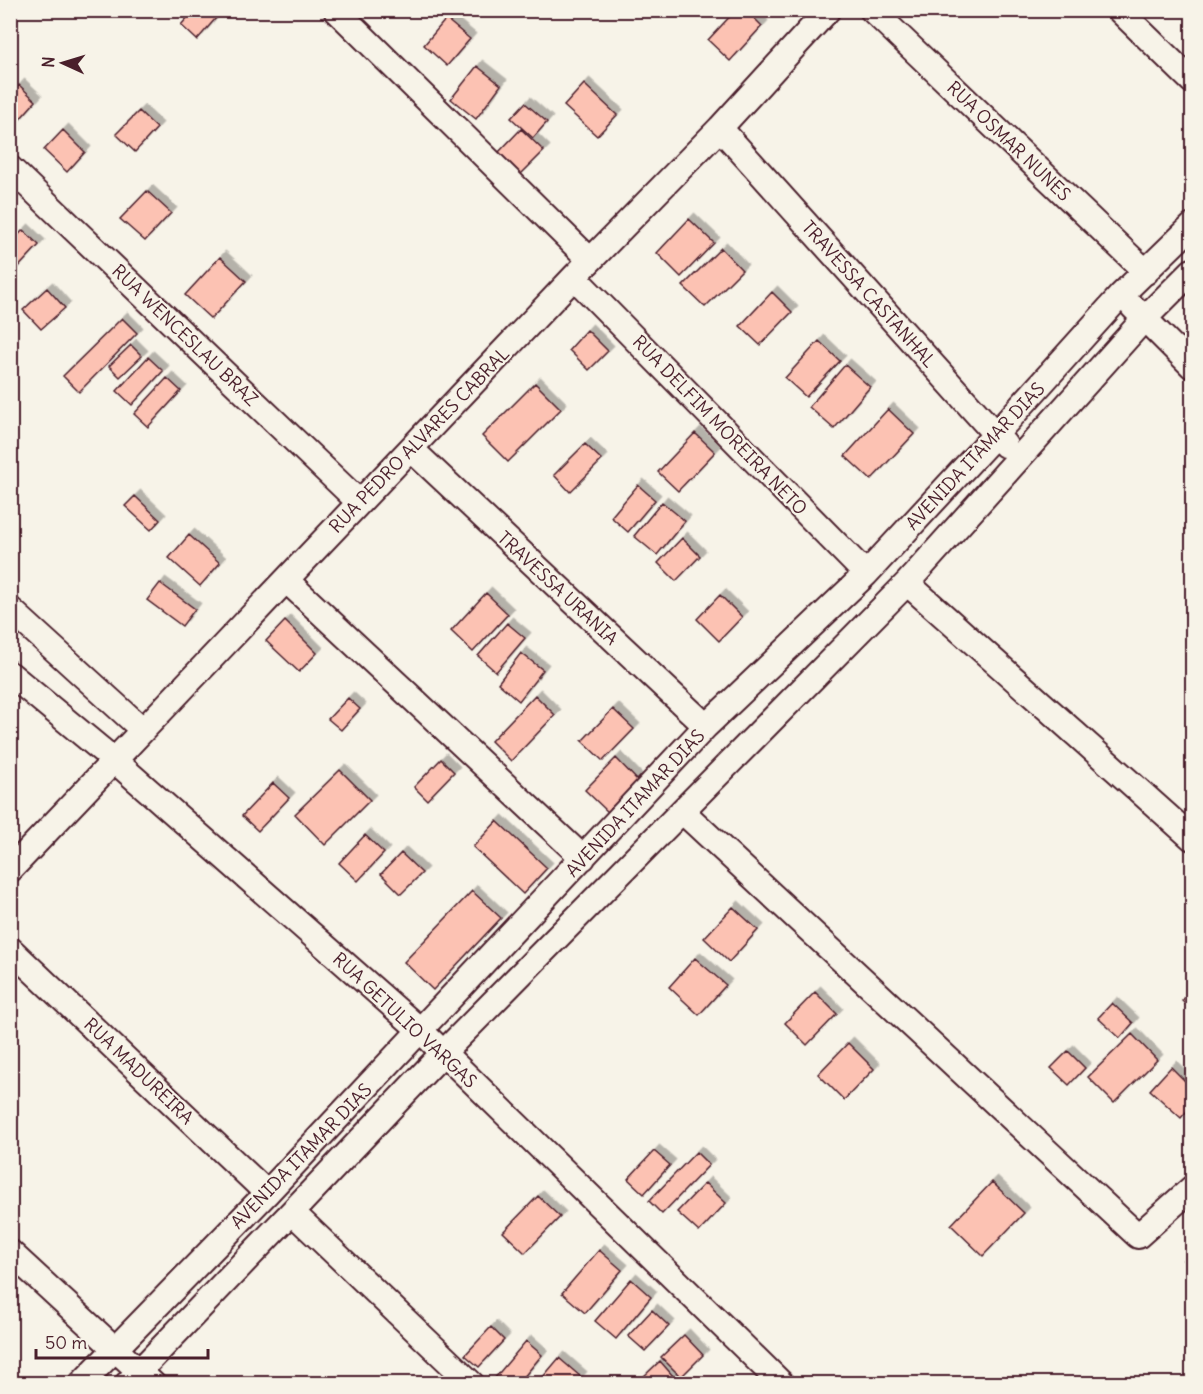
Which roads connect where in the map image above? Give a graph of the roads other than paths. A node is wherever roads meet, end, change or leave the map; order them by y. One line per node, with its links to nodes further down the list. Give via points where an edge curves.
1 (336, 10): 9 (street, RUA DELFIM MOREIRA NETO)
2 (872, 10): 11 (street, RUA OSMAR NUNES)
3 (1119, 10): 5 (street)
4 (818, 14): 6 (street, RUA PEDRO ALVARES CABRAL)
5 (1192, 81)
6 (720, 128): 9 (street, RUA PEDRO ALVARES CABRAL); 15 (street, TRAVESSA CASTANHAL)
7 (10, 168): 18 (street, RUA WENCESLAU BRAZ)
8 (1192, 226): 11 (street, AVENIDA ITAMAR DIAS)
9 (582, 268): 16 (street, RUA PEDRO ALVARES CABRAL); 19 (street, RUA DELFIM MOREIRA NETO)
10 (1192, 271): 13 (street, AVENIDA ITAMAR DIAS)
11 (1146, 272): 12 (street, AVENIDA ITAMAR DIAS)
12 (1121, 295): 13 (street); 15 (street, AVENIDA ITAMAR DIAS)
13 (1144, 319): 14 (street); 17 (street, AVENIDA ITAMAR DIAS)
14 (1192, 366)
15 (995, 435): 17 (street, TRAVESSA CASTANHAL); 19 (street, AVENIDA ITAMAR DIAS)
16 (411, 449): 18 (street, RUA PEDRO ALVARES CABRAL); 24 (street, TRAVESSA URANIA)
17 (1019, 460): 21 (street, AVENIDA ITAMAR DIAS)
18 (359, 502): 20 (street, RUA PEDRO ALVARES CABRAL)
19 (866, 574): 24 (street, AVENIDA ITAMAR DIAS)
20 (286, 580): 25 (street, RUA PEDRO ALVARES CABRAL); 29 (street)
21 (907, 583): 27 (street, AVENIDA ITAMAR DIAS); 28 (street)
22 (10, 609): 25 (street)
23 (10, 674): 26 (street, RUA GETULIO VARGAS)
24 (706, 726): 29 (street, AVENIDA ITAMAR DIAS)
25 (143, 730): 26 (street, RUA PEDRO ALVARES CABRAL)
26 (115, 761): 30 (street, RUA PEDRO ALVARES CABRAL); 32 (street, RUA GETULIO VARGAS)
27 (682, 810): 33 (street, AVENIDA ITAMAR DIAS); 34 (street, via 1138,1236)
28 (1192, 838)
29 (583, 858): 32 (street, AVENIDA ITAMAR DIAS)
30 (10, 870)
31 (10, 949): 35 (street, RUA MADUREIRA)
32 (420, 1030): 33 (street, RUA GETULIO VARGAS); 35 (street, AVENIDA ITAMAR DIAS)
33 (443, 1053): 36 (street, AVENIDA ITAMAR DIAS); 40 (street, RUA GETULIO VARGAS)
34 (1192, 1188)
35 (267, 1193): 38 (street, AVENIDA ITAMAR DIAS)
36 (292, 1212): 39 (street, AVENIDA ITAMAR DIAS); 42 (street)
37 (10, 1252): 38 (street)
38 (116, 1347): 39 (street); 41 (street, AVENIDA ITAMAR DIAS)
39 (140, 1379)
40 (768, 1379)
41 (81, 1383)
42 (472, 1383)

